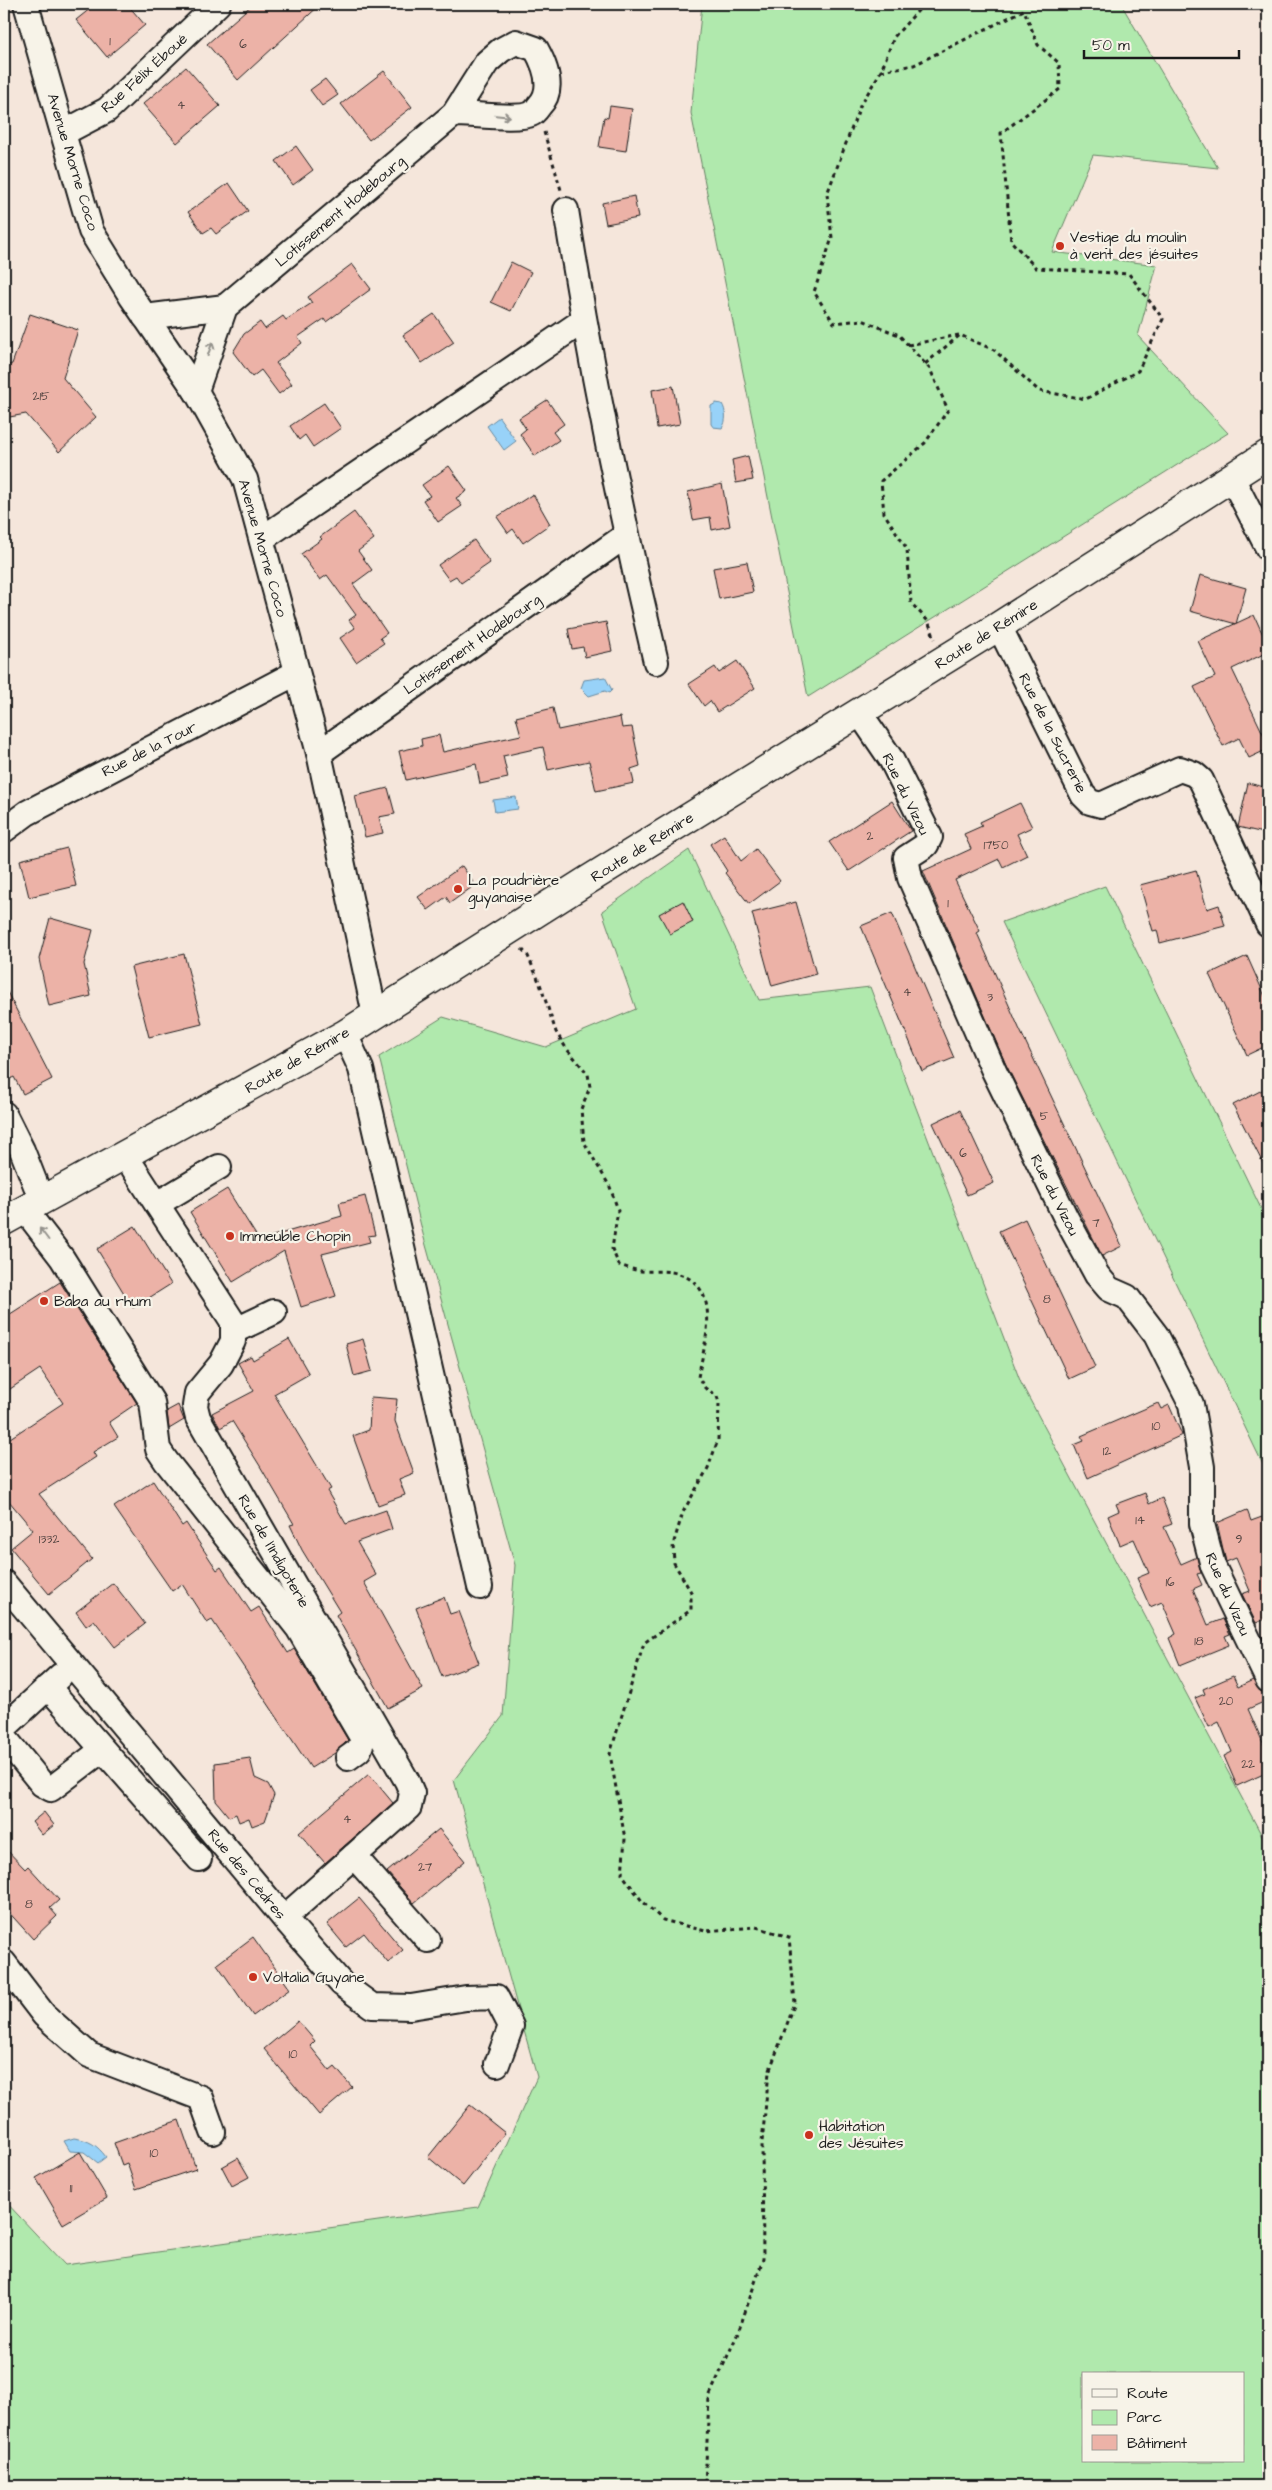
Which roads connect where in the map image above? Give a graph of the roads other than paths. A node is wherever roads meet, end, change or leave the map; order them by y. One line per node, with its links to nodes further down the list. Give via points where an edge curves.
1 (26, 4): 4 (street, Avenue Morne Coco)
2 (218, 4): 4 (street, Rue Félix Éboué, via 107,110)
3 (454, 114): 3 (street, Lotissement Hodebourg, one-way to 3, via 511,117 532,114 544,101 548,83 536,50 516,42 501,50 487,62); 6 (street, Lotissement Hodebourg)
4 (63, 133): 7 (street, Avenue Morne Coco, via 91,231)
5 (566, 210): 8 (street)
6 (225, 307): 7 (street); 9 (street, one-way to 6)
7 (145, 317): 9 (street, Avenue Morne Coco)
8 (584, 320): 12 (street); 13 (street)
9 (196, 390): 13 (street, Avenue Morne Coco, via 245,479)
10 (1268, 454): 11 (main road, Route de Rémire)
11 (1232, 478): 14 (street); 15 (main road, Route de Rémire)
12 (625, 536): 16 (street); 19 (street, Lotissement Hodebourg)
13 (263, 538): 17 (street, Avenue Morne Coco)
14 (1268, 548)
15 (999, 626): 18 (main road, Route de Rémire); 21 (street, Rue de la Sucrerie, via 1083,795 1090,802 1101,805 1180,769 1194,774 1201,780)
16 (656, 662)
17 (296, 673): 19 (street, Avenue Morne Coco); 20 (street, Rue de la Tour, via 27,813)
18 (860, 712): 22 (main road, Route de Rémire); 35 (street, Rue du Vizou, via 891,759 930,837 926,846 906,858 910,878 994,1071 1097,1275 1109,1289 1127,1297 1156,1335 1191,1404 1202,1467 1202,1524 1213,1566)
19 (319, 753): 22 (street, Avenue Morne Coco)
20 (4, 830)
21 (1268, 924)
22 (375, 1015): 23 (main road, Route de Rémire)
23 (344, 1034): 26 (main road, Route de Rémire); 33 (street, via 361,1069)
24 (4, 1114): 25 (street)
25 (13, 1154): 29 (street)
26 (125, 1155): 28 (street); 29 (main road, Route de Rémire)
27 (219, 1167): 28 (street)
28 (157, 1204): 31 (street, via 233,1322)
29 (24, 1210): 39 (street, one-way to 29, via 360,1750 363,1739 298,1628 158,1449 152,1402 62,1258)
30 (274, 1312): 31 (street)
31 (234, 1331): 40 (street, Rue de l'Indigoterie, via 222,1364 197,1394 198,1418 412,1793 409,1807)
32 (4, 1582): 34 (street, Rue des Cèdres)
33 (480, 1587)
34 (73, 1665): 36 (street); 42 (street, Rue des Cèdres)
35 (1268, 1680)
36 (48, 1687): 37 (street, via 6,1726); 38 (street)
37 (4, 1735): 38 (street, via 42,1784 51,1789)
38 (102, 1750): 41 (street)
39 (348, 1758)
40 (354, 1856): 42 (street, Rue de l'Indigoterie); 43 (street)
41 (199, 1859)
42 (284, 1918): 45 (street, Rue des Cèdres, via 342,1984 372,2006 411,2007 466,1998 496,1998 511,2026)
43 (428, 1940)
44 (4, 1963): 46 (street, via 44,2015 89,2055 200,2098)
45 (497, 2064)
46 (213, 2132)

